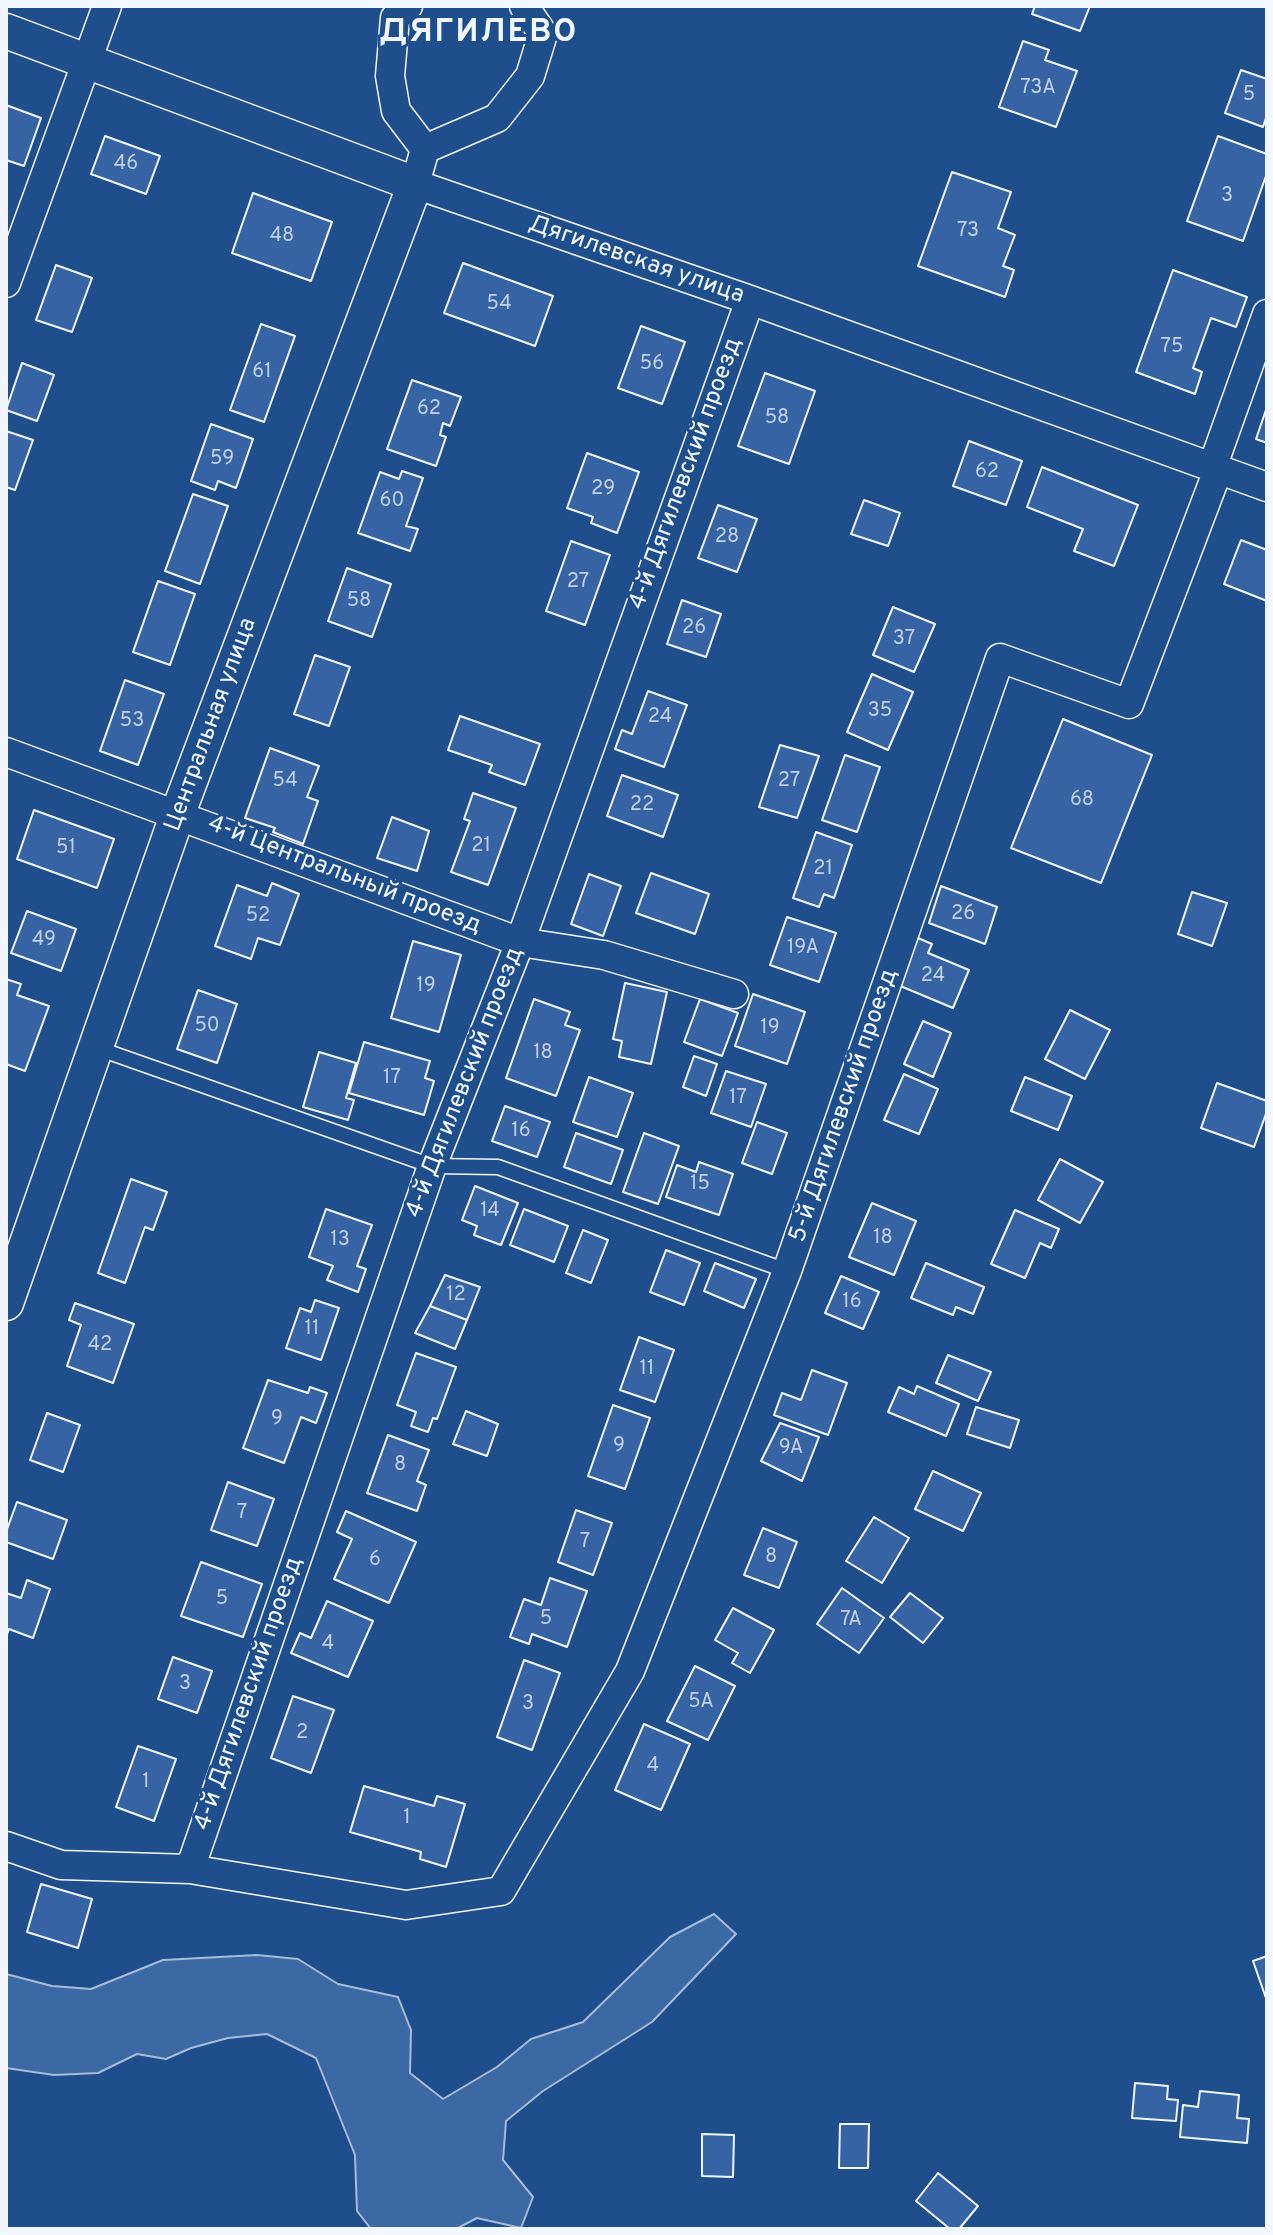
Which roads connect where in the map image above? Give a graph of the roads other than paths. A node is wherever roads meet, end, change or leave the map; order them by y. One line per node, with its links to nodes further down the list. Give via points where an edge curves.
1 (107, 6): 5 (street)
2 (408, 6): 6 (street, via 395,18 390,76 396,111)
3 (524, 6): 6 (street, via 543,34 530,76 497,118)
4 (6, 31): 5 (street, Дягилевская улица)
5 (88, 60): 7 (street, Дягилевская улица); 8 (street)
6 (425, 149): 7 (street, Центральная улица)
7 (415, 184): 9 (street, Дягилевская улица); 14 (street, Центральная улица)
8 (6, 283)
9 (750, 300): 11 (street, Дягилевская улица); 15 (street, 4-й Дягилевский проезд)
10 (1267, 314): 11 (street)
11 (1215, 469): 12 (street, Дягилевская улица); 19 (street, 5-й Дягилевский проезд, via 1129,704 1000,658)
12 (1267, 487)
13 (6, 752): 14 (street, 4-й Центральный проезд)
14 (178, 813): 15 (street, 4-й Центральный проезд); 17 (street, Центральная улица)
15 (520, 942): 16 (street, 4-й Центральный проезд, via 604,955); 18 (street, 4-й Дягилевский проезд)
16 (734, 994)
17 (97, 1048): 18 (lane); 20 (street, Центральная улица)
18 (432, 1166): 19 (lane, via 498,1167); 22 (street, 4-й Дягилевский проезд)
19 (787, 1271): 22 (street, 5-й Дягилевский проезд, via 630,1671 501,1891 406,1905)
20 (6, 1303)
21 (6, 1846): 22 (street, via 61,1865)
22 (190, 1869)

